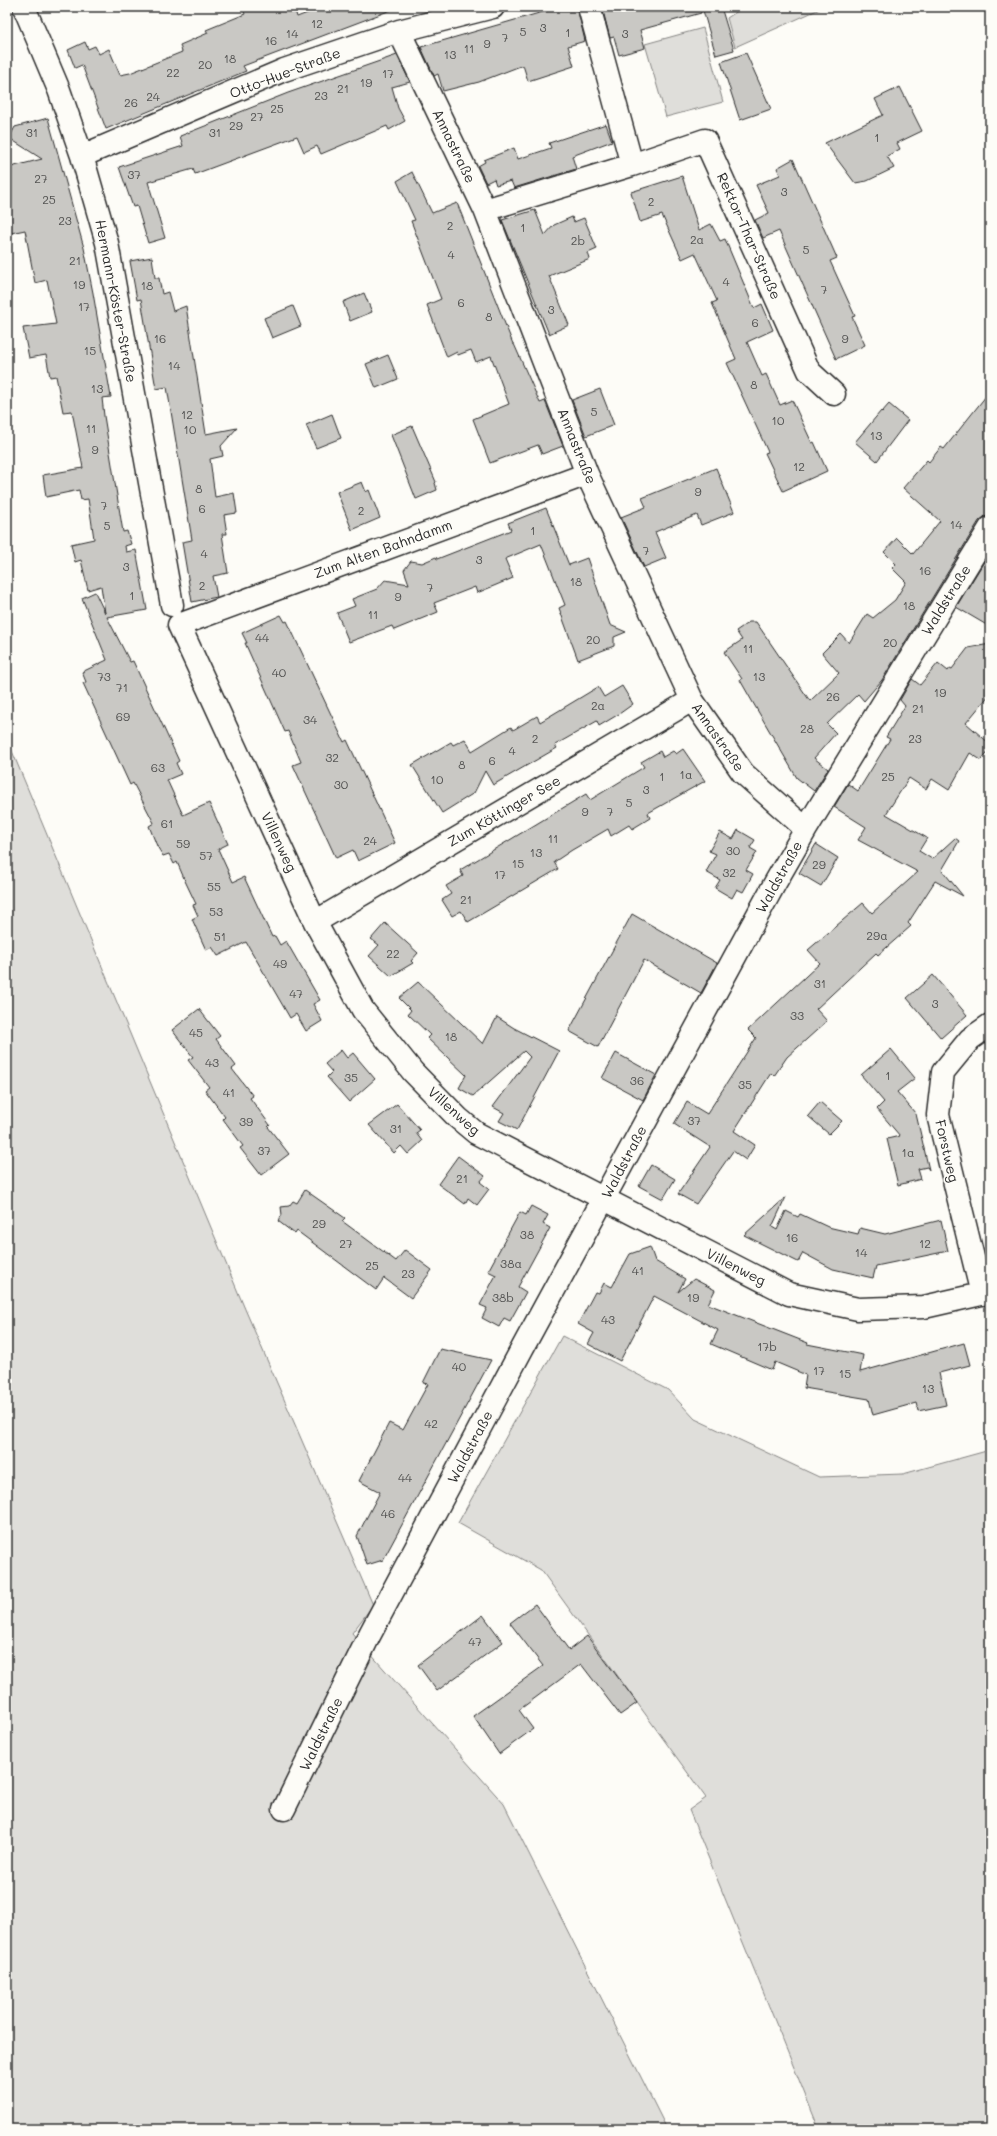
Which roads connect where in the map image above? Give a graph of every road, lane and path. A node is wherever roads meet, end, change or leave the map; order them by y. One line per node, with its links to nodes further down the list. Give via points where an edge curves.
1 (24, 7): 5 (street, Hermann-Köster-Straße, via 59,90)
2 (493, 7): 4 (street, Otto-Hue-Straße)
3 (589, 7): 6 (street)
4 (398, 32): 5 (street, Otto-Hue-Straße, via 284,70); 7 (street, Annastraße)
5 (82, 156): 11 (street, Hermann-Köster-Straße, via 107,243)
6 (632, 165): 7 (street, Rektor-Thar-Straße); 8 (street, Rektor-Thar-Straße, via 706,140 809,371)
7 (485, 210): 9 (street, Annastraße)
8 (834, 394)
9 (587, 474): 11 (street, Zum Alten Bahndamm); 12 (street, Annastraße)
10 (990, 528): 13 (street, Waldstraße)
11 (176, 615): 14 (street, Villenweg)
12 (692, 700): 13 (street, Annastraße, via 743,773); 14 (street, Zum Köttinger See)
13 (806, 829): 16 (street, Waldstraße)
14 (315, 922): 16 (street, Villenweg, via 363,1010 413,1072 458,1118 476,1133)
15 (990, 1025): 17 (street, Forstweg, via 970,1039 943,1072 938,1116)
16 (604, 1200): 17 (street, Villenweg, via 789,1294 858,1309 924,1307); 18 (street, Waldstraße, via 370,1634)
17 (986, 1293)
18 (284, 1809)

